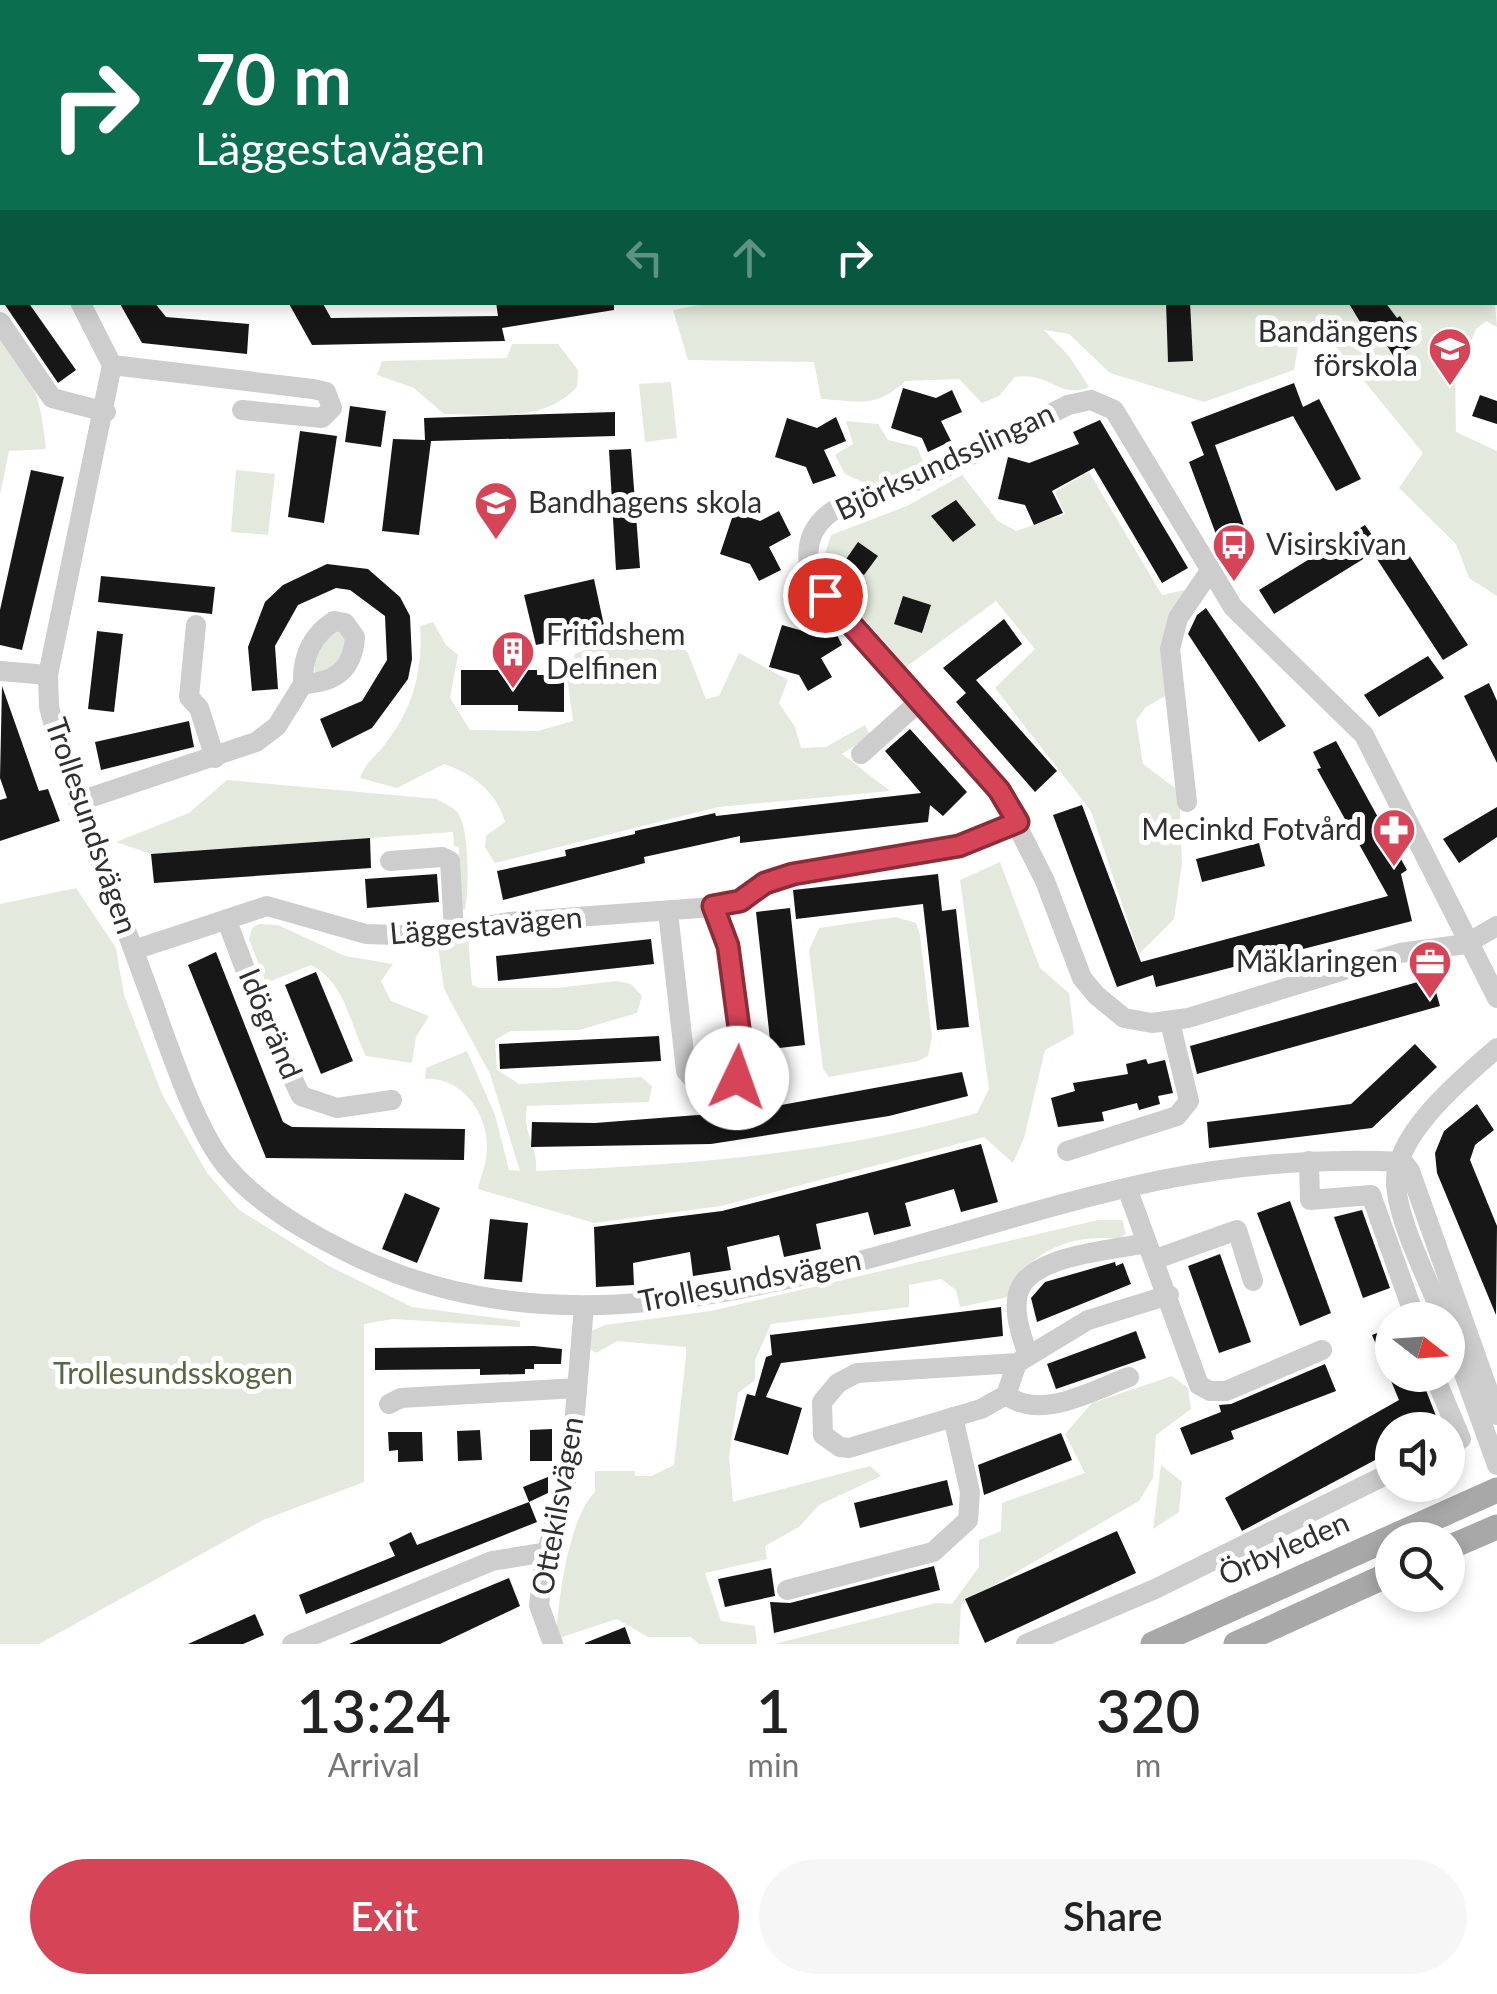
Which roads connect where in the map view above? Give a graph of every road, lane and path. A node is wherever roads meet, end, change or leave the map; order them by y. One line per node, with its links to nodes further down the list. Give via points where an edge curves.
1 (82, 305): 3 (street)
2 (0, 322): 5 (street, via 52,398)
3 (112, 365): 4 (street, via 314,389 326,392 332,408 322,418); 5 (street, Trollesundsvägen)
4 (242, 410)
5 (106, 412): 9 (street, Trollesundsvägen)
6 (1210, 572): 11 (street, Björksundsslingan, via 1114,410 1090,400 916,481 844,504 812,533 809,570); 15 (street, via 1178,618 1170,648); 23 (street, Björksundsslingan, via 1252,630 1364,735)
7 (196, 625): 13 (street, via 190,697)
8 (0, 671): 9 (street)
9 (48, 676): 14 (street, Trollesundsvägen, via 49,707)
10 (303, 684): 13 (street, via 277,726)
11 (920, 702): 12 (street); 16 (street, Björksundsslingan, via 999,790)
12 (861, 754)
13 (215, 758): 14 (street)
14 (80, 802): 24 (street, Trollesundsvägen)
15 (1187, 802)
16 (1018, 822): 18 (street, Läggestavägen, via 959,846 793,874 740,901); 26 (street, Björksundsslingan, via 1082,978 1124,1018)
17 (390, 861): 22 (street, via 450,861)
18 (713, 906): 19 (street, Läggestavägen); 19 (street, via 728,946 743,1058 743,1071 726,1084 699,1086 686,1071)
19 (668, 912): 22 (street, Läggestavägen)
20 (227, 921): 22 (street, Läggestavägen, via 267,906 366,934); 24 (street, Läggestavägen); 28 (street, Idögränd, via 300,1096 337,1108)
21 (1497, 926): 23 (street)
22 (454, 930)
23 (1466, 944): 25 (street, Björksundsslingan); 26 (street, Björksundsslingan, via 1400,954)
24 (134, 950): 38 (street, Trollesundsvägen, via 180,1078 224,1164 250,1190 314,1236 386,1272 449,1292)
25 (1497, 998)
26 (1170, 1022): 29 (street, via 1188,1100 1177,1116)
27 (1497, 1048): 31 (street, via 1426,1114)
28 (392, 1100)
29 (1067, 1151)
30 (1309, 1161): 31 (street, Trollesundsvägen); 32 (street, Trollesundsvägen); 36 (street, via 1310,1200 1371,1195)
31 (1402, 1162): 37 (street, via 1400,1204); 46 (street)
32 (1127, 1188): 33 (street); 38 (street, Trollesundsvägen, via 808,1274 656,1302)
33 (1151, 1251): 34 (street, via 1237,1230); 35 (street); 40 (street, via 1097,1249 1028,1277 1018,1291)
34 (1253, 1280)
35 (1169, 1295): 39 (street, via 1200,1385 1210,1391 1226,1391); 40 (street, via 1088,1320)
36 (1410, 1302)
37 (1437, 1302)
38 (584, 1306): 43 (street, Ottekilsvägen)
39 (1322, 1350)
40 (1022, 1360): 44 (street); 47 (street, via 857,1373 831,1390 820,1414 824,1435 840,1448)
41 (1465, 1376): 48 (street)
42 (1129, 1377): 44 (street, via 1042,1406 1023,1407)
43 (576, 1388): 45 (street); 53 (street, Ottekilsvägen, via 571,1462)
44 (1006, 1395): 47 (street)
45 (388, 1404)
46 (1497, 1416)
47 (953, 1417): 55 (street, via 970,1492 968,1520 933,1552)
48 (1497, 1465)
49 (1375, 1480): 58 (street)
50 (1497, 1490): 59 (main road, Örbyleden)
51 (1497, 1527): 52 (main road)
52 (1465, 1541)
53 (547, 1552): 56 (street, via 492,1561); 57 (street, Ottekilsvägen, via 540,1605)
54 (1375, 1581): 60 (main road)
55 (788, 1590)
56 (292, 1644)
57 (553, 1644)
58 (1026, 1644)
59 (1153, 1644)
60 (1236, 1644)

